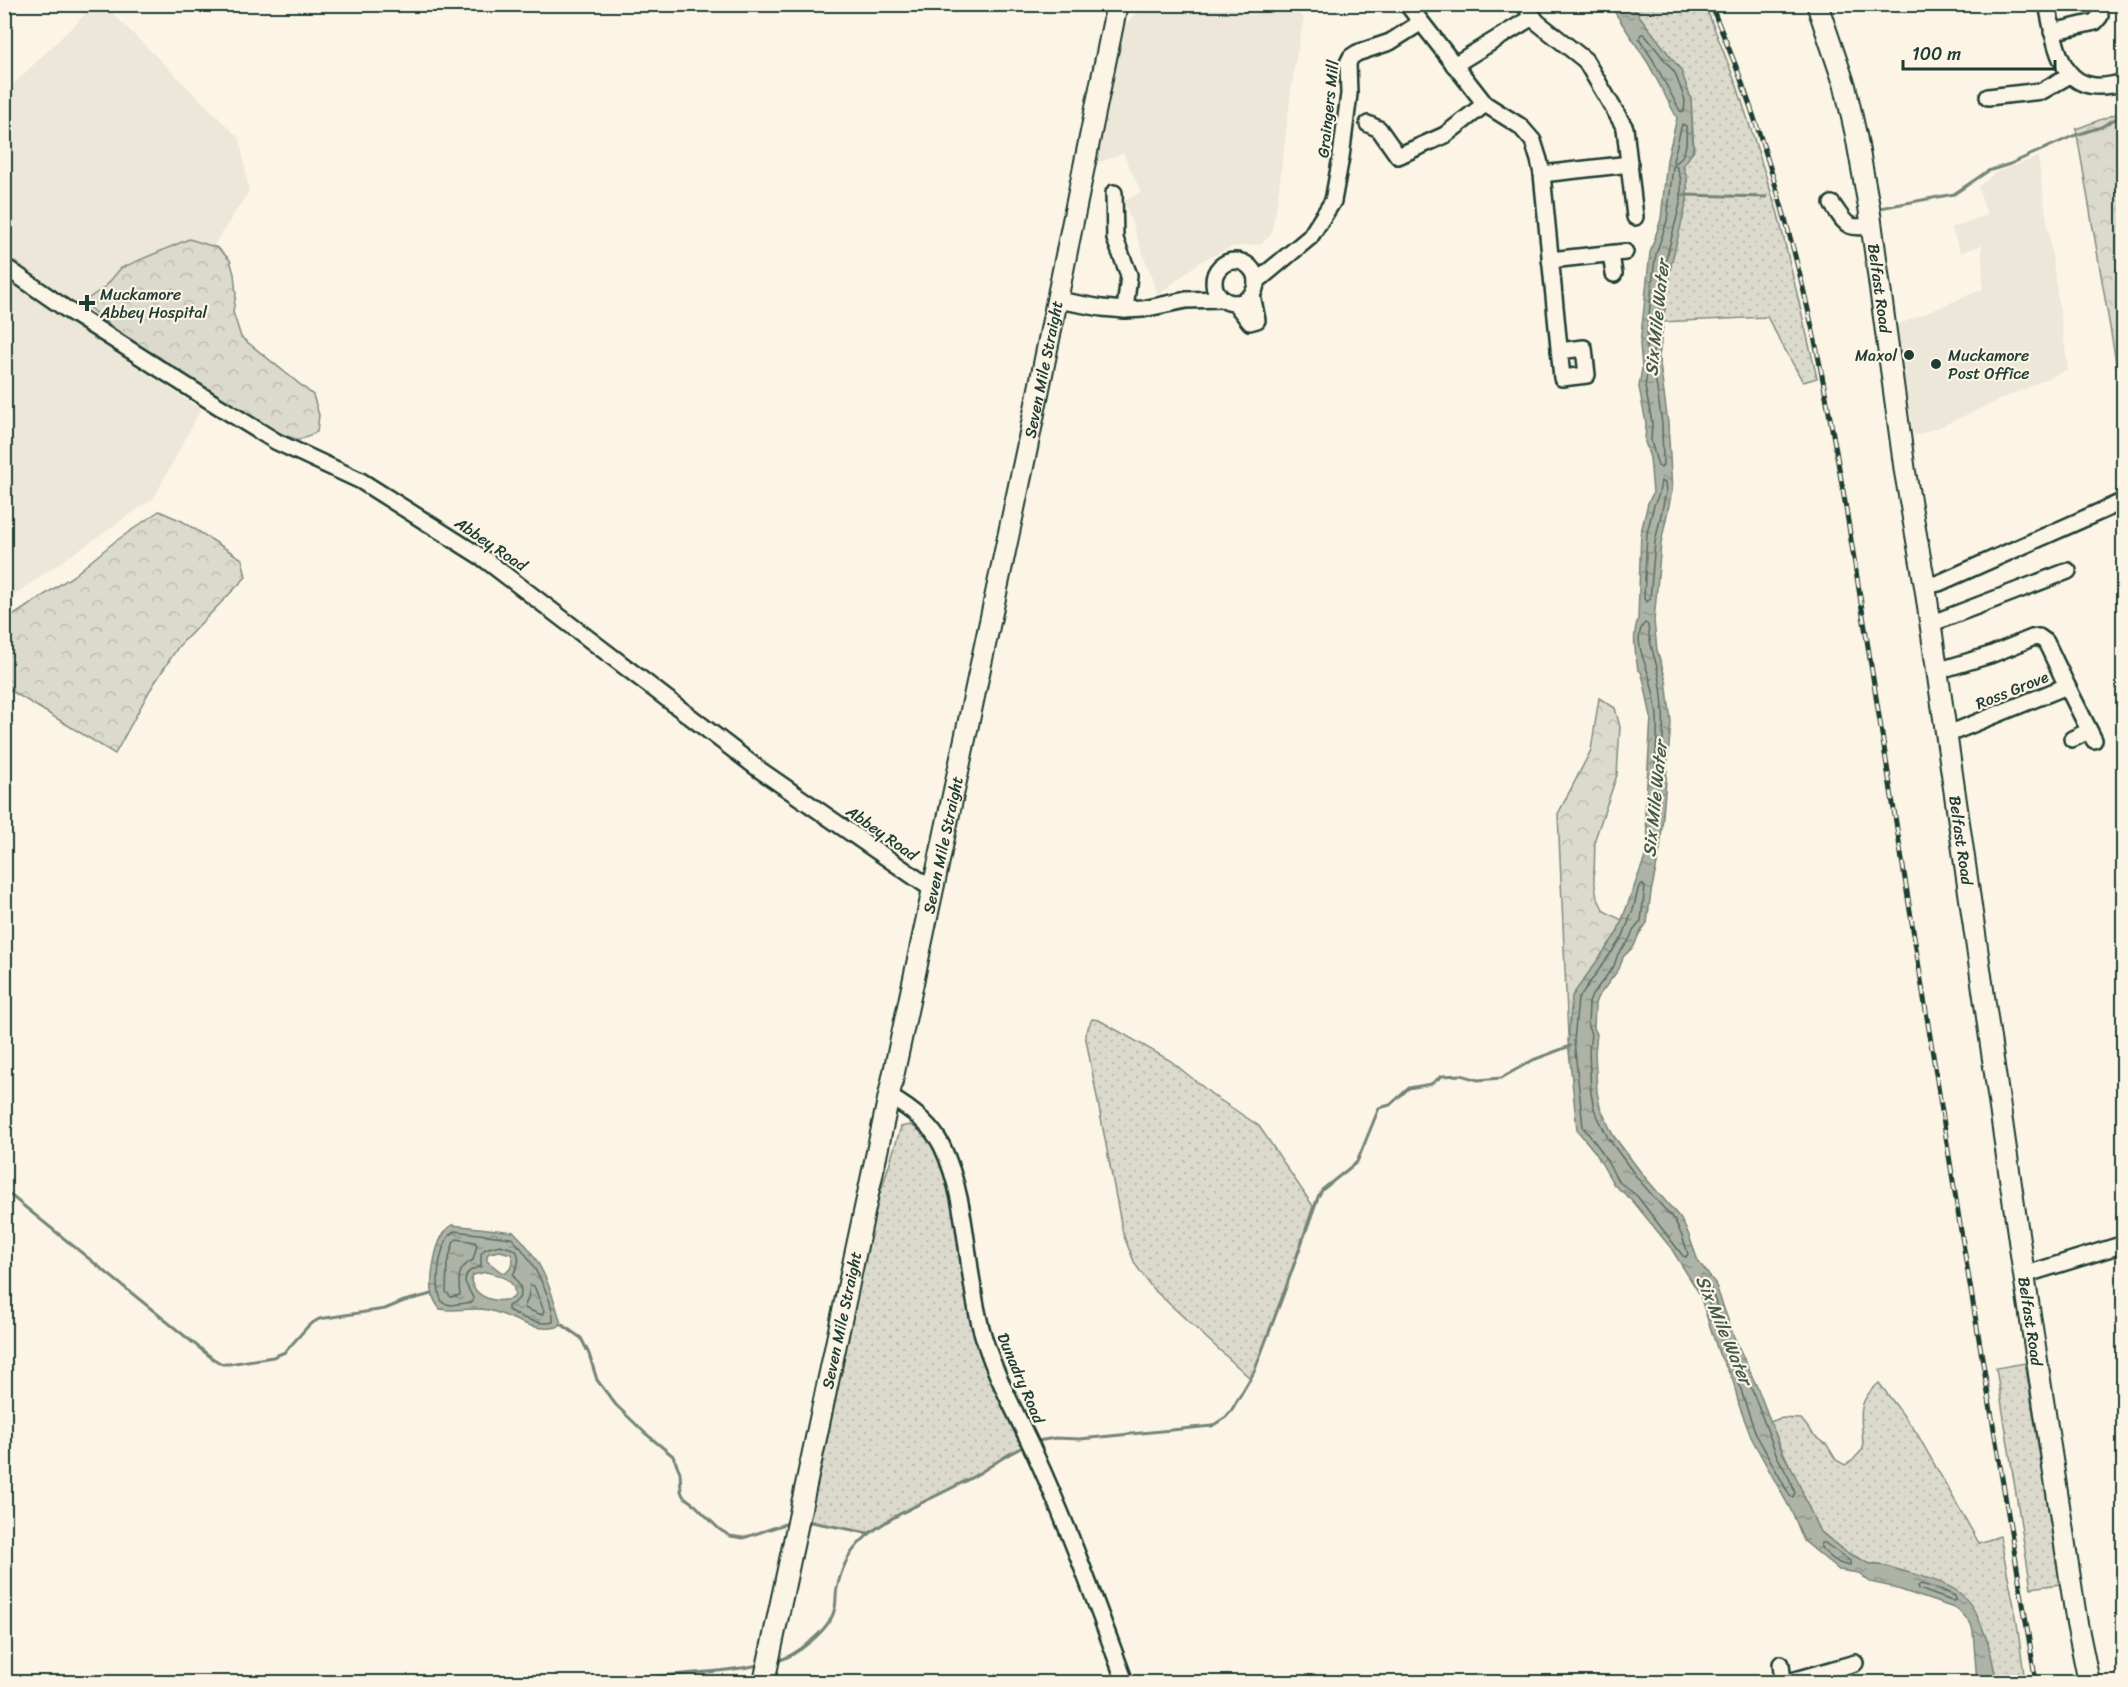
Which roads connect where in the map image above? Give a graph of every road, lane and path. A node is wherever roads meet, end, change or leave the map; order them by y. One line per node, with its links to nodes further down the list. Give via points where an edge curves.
1 (1117, 4): 28 (main road, Seven Mile Straight)
2 (1407, 4): 7 (street)
3 (1816, 4): 20 (main road, Belfast Road, via 1845,86)
4 (2047, 4): 8 (street)
5 (2099, 4): 8 (street, via 2100,16 2095,22)
6 (1528, 11): 9 (street); 15 (street, via 1593,72 1626,132)
7 (1420, 23): 9 (street); 21 (street, Graingers Mill, via 1390,42 1350,57 1336,191 1315,230)
8 (2052, 32): 10 (street, via 2060,59)
9 (1454, 65): 13 (street)
10 (2070, 75): 11 (street, via 2096,86); 12 (street, via 2042,91)
11 (2124, 82)
12 (1988, 97)
13 (1485, 104): 14 (street, via 1445,135 1398,156 1379,129); 16 (street, via 1527,132)
14 (1368, 124)
15 (1630, 164): 16 (street); 19 (street)
16 (1542, 174): 22 (street)
17 (1114, 193): 31 (street, via 1115,241 1129,278)
18 (1832, 204): 20 (street, via 1848,226)
19 (1635, 217)
20 (1871, 226): 35 (main road, Belfast Road)
21 (1292, 252): 23 (street, Graingers Mill, via 1268,261); 27 (street, Graingers Mill)
22 (1550, 260): 26 (street, via 1618,253); 32 (street)
23 (1242, 261): 25 (street, via 1223,264); 27 (street, via 1252,269)
24 (4, 266): 41 (street, Abbey Road, via 277,442 361,481 483,558 760,770)
25 (1215, 273): 29 (street); 30 (street, via 1214,288)
26 (1614, 274)
27 (1254, 289): 30 (street, via 1241,302); 30 (street, via 1257,320 1250,322)
28 (1057, 300): 31 (street); 41 (main road, Seven Mile Straight)
29 (1186, 300): 30 (street); 31 (street)
30 (1228, 301)
31 (1125, 310)
32 (1559, 351)
33 (2124, 501): 35 (street)
34 (2068, 571): 36 (street)
35 (1925, 586): 36 (main road, Belfast Road)
36 (1930, 624): 37 (main road, Belfast Road)
37 (1937, 671): 38 (street, via 2039,638 2046,642); 39 (main road, Belfast Road)
38 (2067, 686): 39 (street, Ross Grove); 40 (street, Ross Grove, via 2092,736)
39 (1946, 735): 44 (main road, Belfast Road)
40 (2072, 739)
41 (934, 888): 42 (main road, Seven Mile Straight)
42 (890, 1097): 47 (main road, Seven Mile Straight); 48 (street, Dunadry Road, via 926,1123 946,1155 988,1349 1051,1490)
43 (2124, 1244): 44 (street)
44 (2024, 1275): 51 (main road, Belfast Road)
45 (1855, 1663): 50 (street)
46 (1781, 1664): 49 (street)
47 (764, 1683)
48 (1125, 1683)
49 (1783, 1683)
50 (1788, 1683)
51 (2089, 1683)

